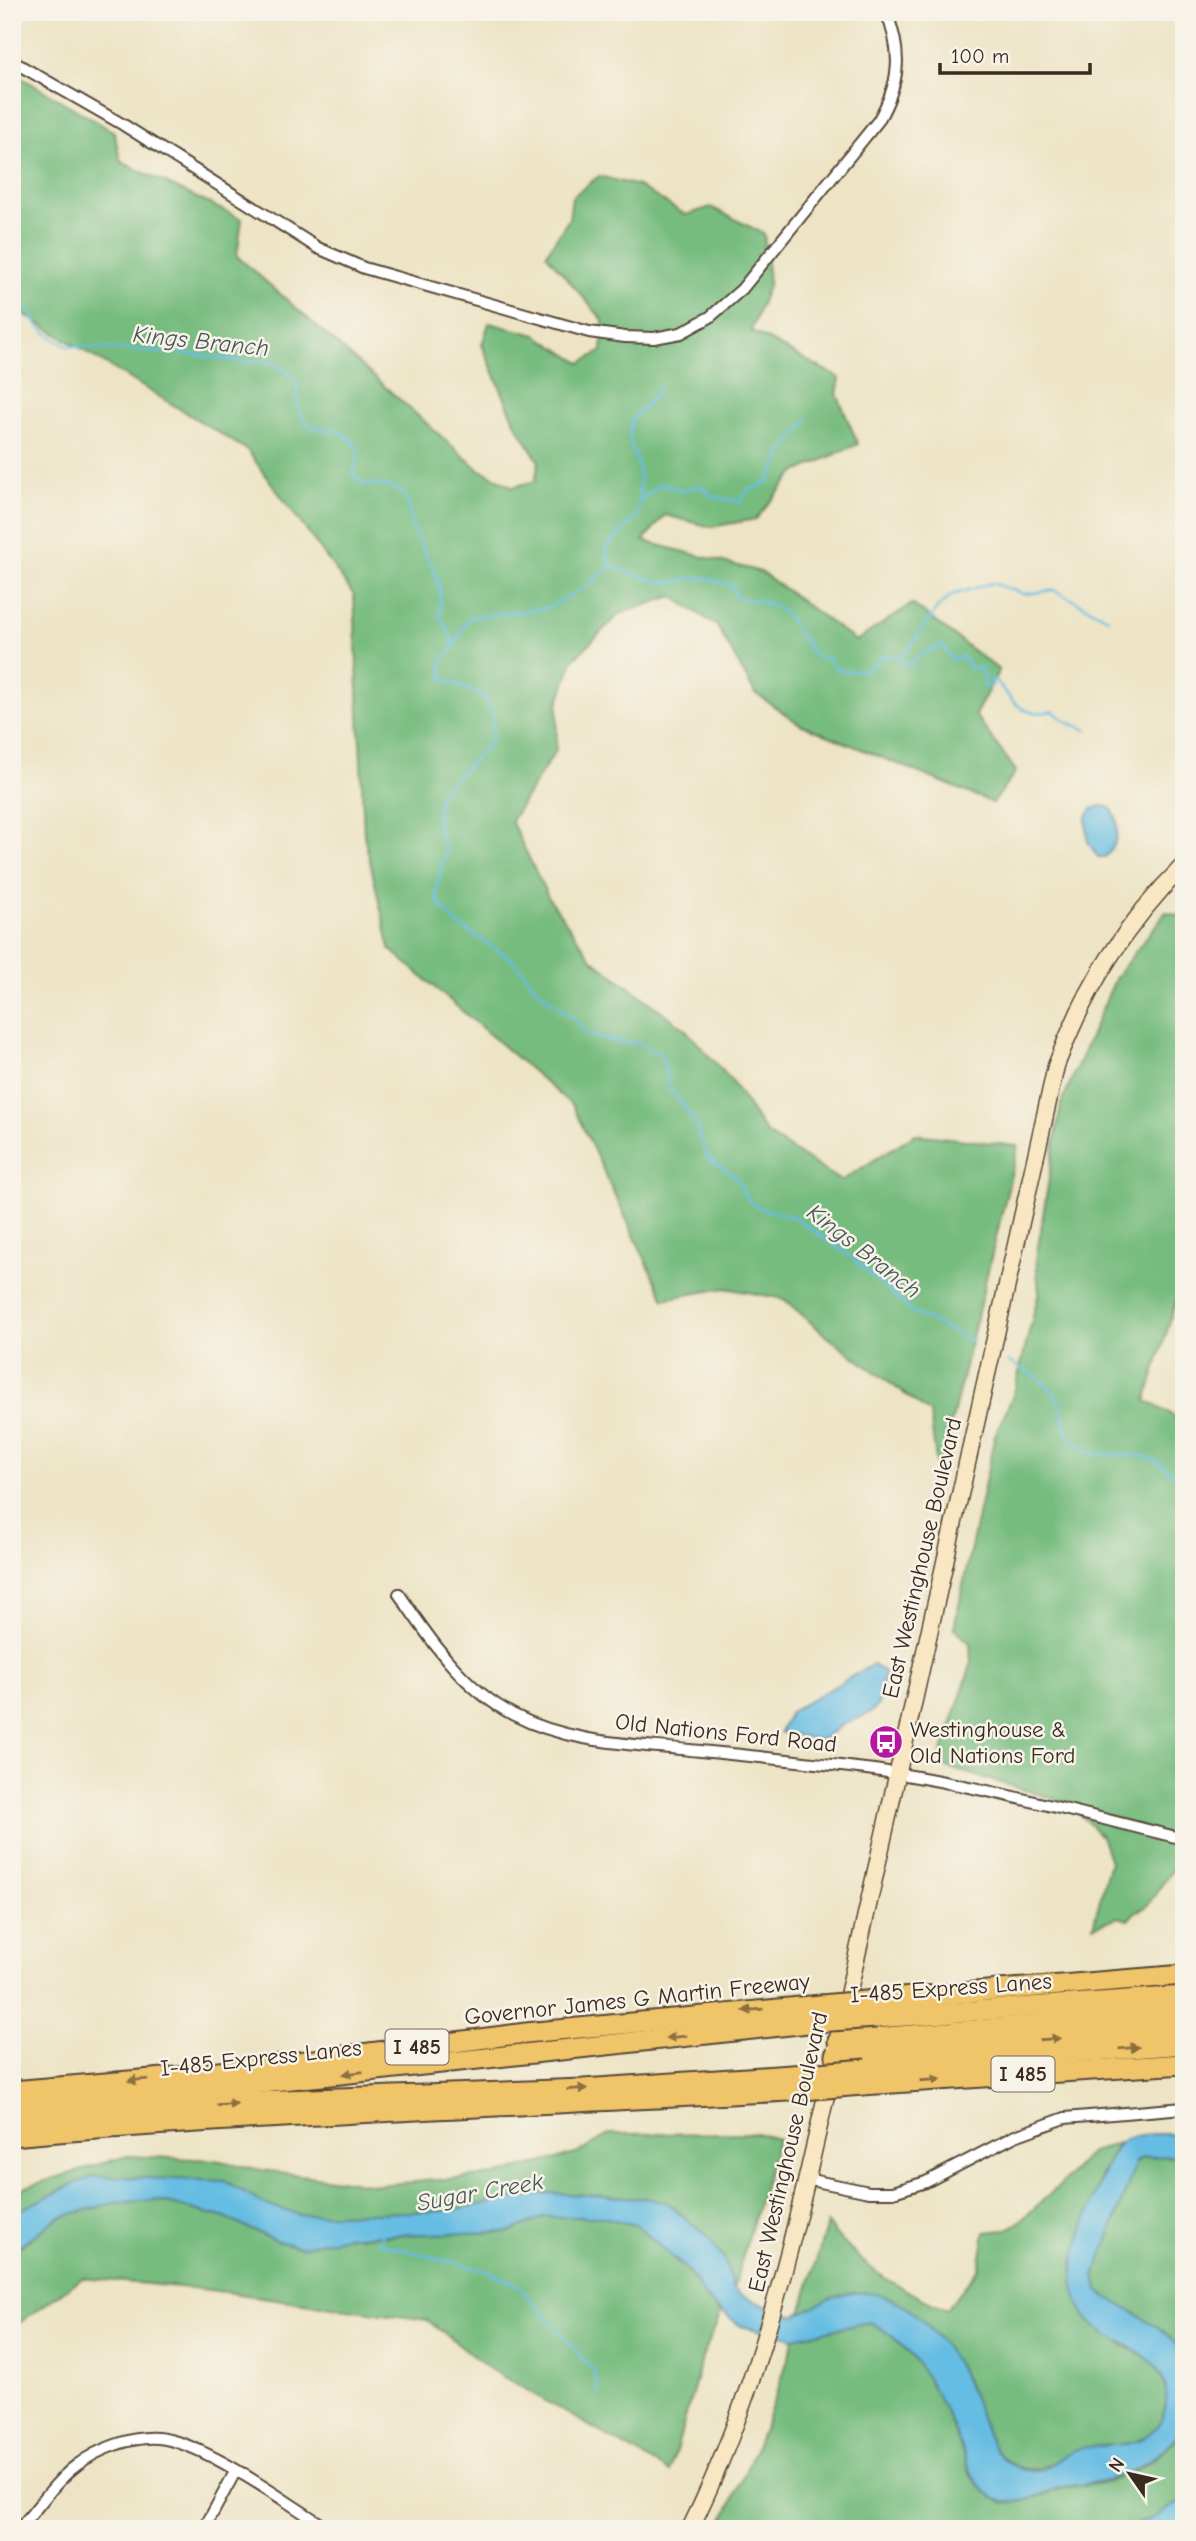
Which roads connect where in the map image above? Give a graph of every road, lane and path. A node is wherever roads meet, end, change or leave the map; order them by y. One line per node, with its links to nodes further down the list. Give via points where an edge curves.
1 (886, 12): 2 (street, via 896,36 898,58 894,94 878,121 742,289 710,317 681,333 654,338 589,332 364,268 318,248 122,124)
2 (12, 61)
3 (1184, 866): 5 (main road, East Westinghouse Boulevard, via 1116,944 1086,995 1056,1066)
4 (398, 1594): 5 (street, Old Nations Ford Road, via 470,1685 537,1726 606,1742)
5 (897, 1774): 6 (street, Old Nations Ford Road, via 990,1791); 16 (main road, East Westinghouse Boulevard)
6 (1184, 1839)
7 (1184, 1975): 9 (highway, Governor James G Martin Freeway / I 485)
8 (1184, 1996): 9 (highway, I-485 Express Lanes / I 485)
9 (876, 2009): 10 (highway, Governor James G Martin Freeway / I 485, bridge)
10 (819, 2013): 13 (highway, I-485 Express Lanes / I 485, one-way to 13); 15 (highway, Governor James G Martin Freeway / I 485, one-way to 15, via 639,2020)
11 (1184, 2013): 16 (highway)
12 (1184, 2028): 16 (highway, one-way to 12)
13 (596, 2044): 15 (highway); 21 (highway, I-485 Express Lanes / I 485, one-way to 21, via 322,2077)
14 (1184, 2044): 18 (highway, I 485, one-way to 14)
15 (415, 2047): 20 (highway, Governor James G Martin Freeway / I 485, one-way to 20, via 187,2076)
16 (836, 2048): 25 (main road, East Westinghouse Boulevard)
17 (1184, 2064): 18 (highway, I 485, one-way to 17)
18 (864, 2077): 19 (highway, I 485, bridge)
19 (805, 2082): 23 (highway, I-485 Express Lanes / I 485, one-way to 19, via 256,2101); 24 (highway, I 485, via 571,2104 227,2119)
20 (12, 2091)
21 (12, 2106)
22 (1184, 2108): 25 (street, via 1065,2118 1015,2136 926,2182 893,2192 869,2192)
23 (12, 2120)
24 (12, 2136)
25 (806, 2179): 30 (main road, East Westinghouse Boulevard, via 782,2283 745,2400)
26 (234, 2472): 27 (street, via 186,2445 160,2438 137,2440 75,2466); 28 (street); 29 (street)
27 (19, 2529)
28 (204, 2529)
29 (329, 2529)
30 (690, 2529)

